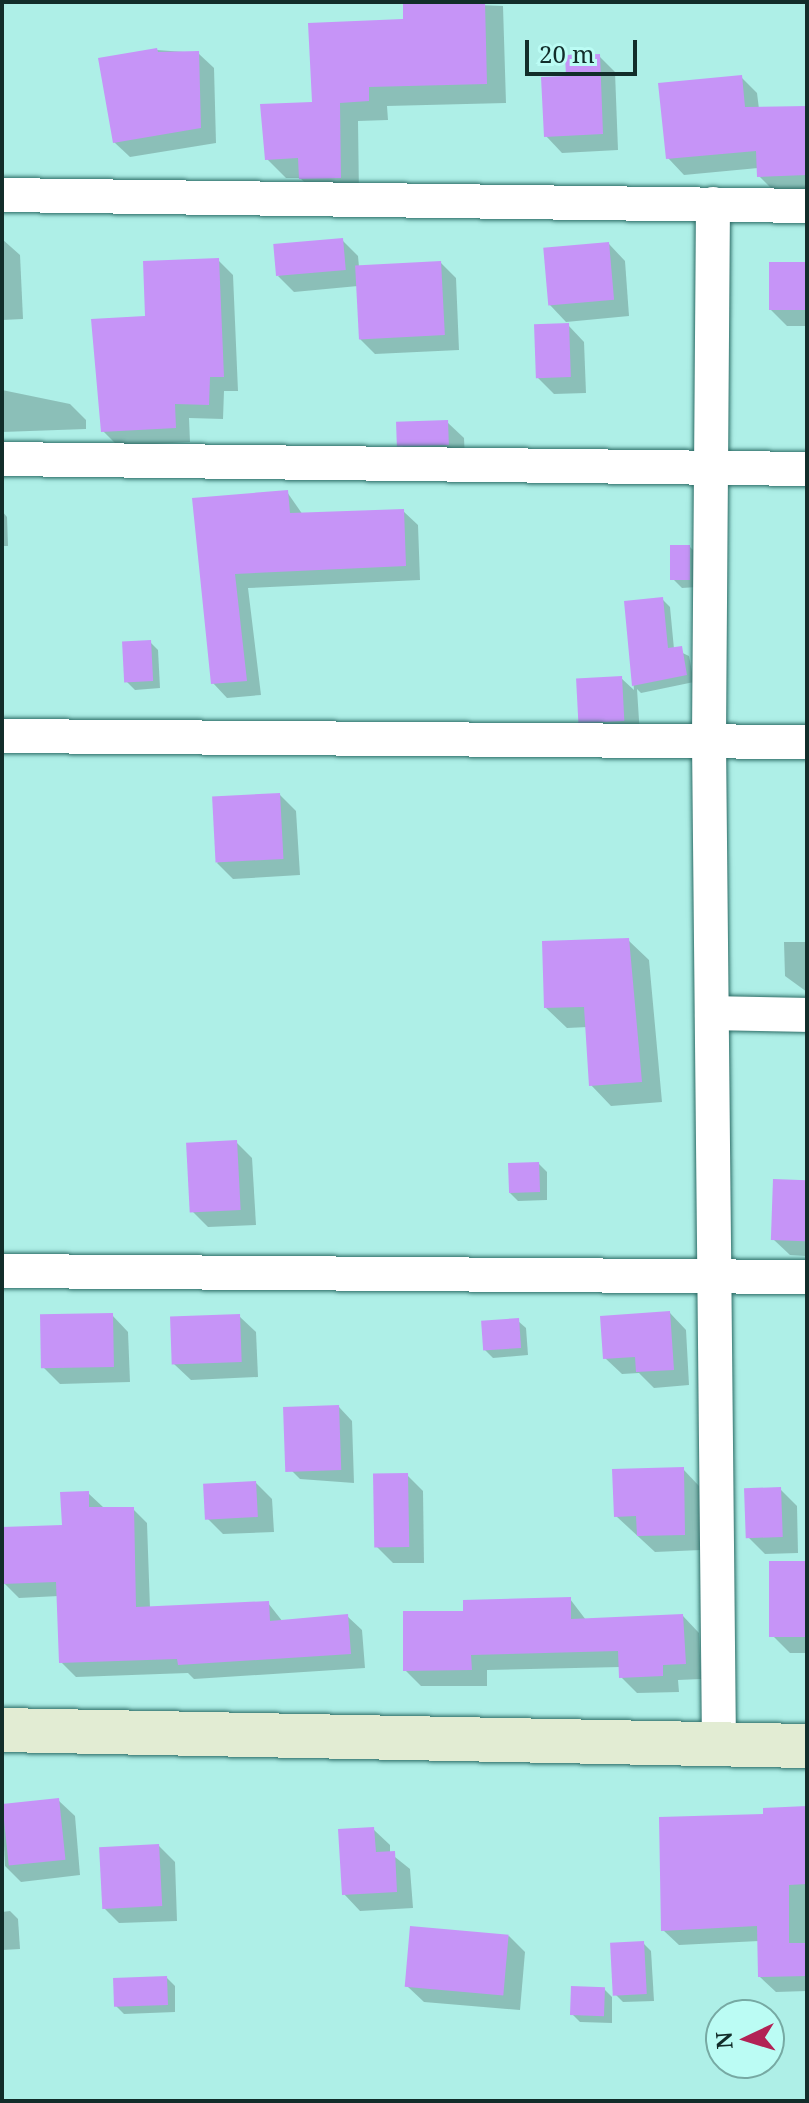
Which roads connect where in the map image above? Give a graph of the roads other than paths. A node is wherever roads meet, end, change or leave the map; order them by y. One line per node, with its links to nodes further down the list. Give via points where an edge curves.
1 (2, 195): 2 (street)
2 (713, 204): 3 (street); 5 (street)
3 (807, 206)
4 (2, 459): 5 (street)
5 (712, 467): 6 (street); 8 (street)
6 (807, 469)
7 (2, 736): 8 (street)
8 (709, 741): 9 (street); 10 (street)
9 (807, 742)
10 (712, 1013): 11 (street); 13 (street)
11 (807, 1015)
12 (2, 1271): 13 (street)
13 (713, 1276): 14 (street); 16 (street)
14 (807, 1277)
15 (2, 1730): 16 (main road)
16 (719, 1744): 17 (main road)
17 (807, 1746)

